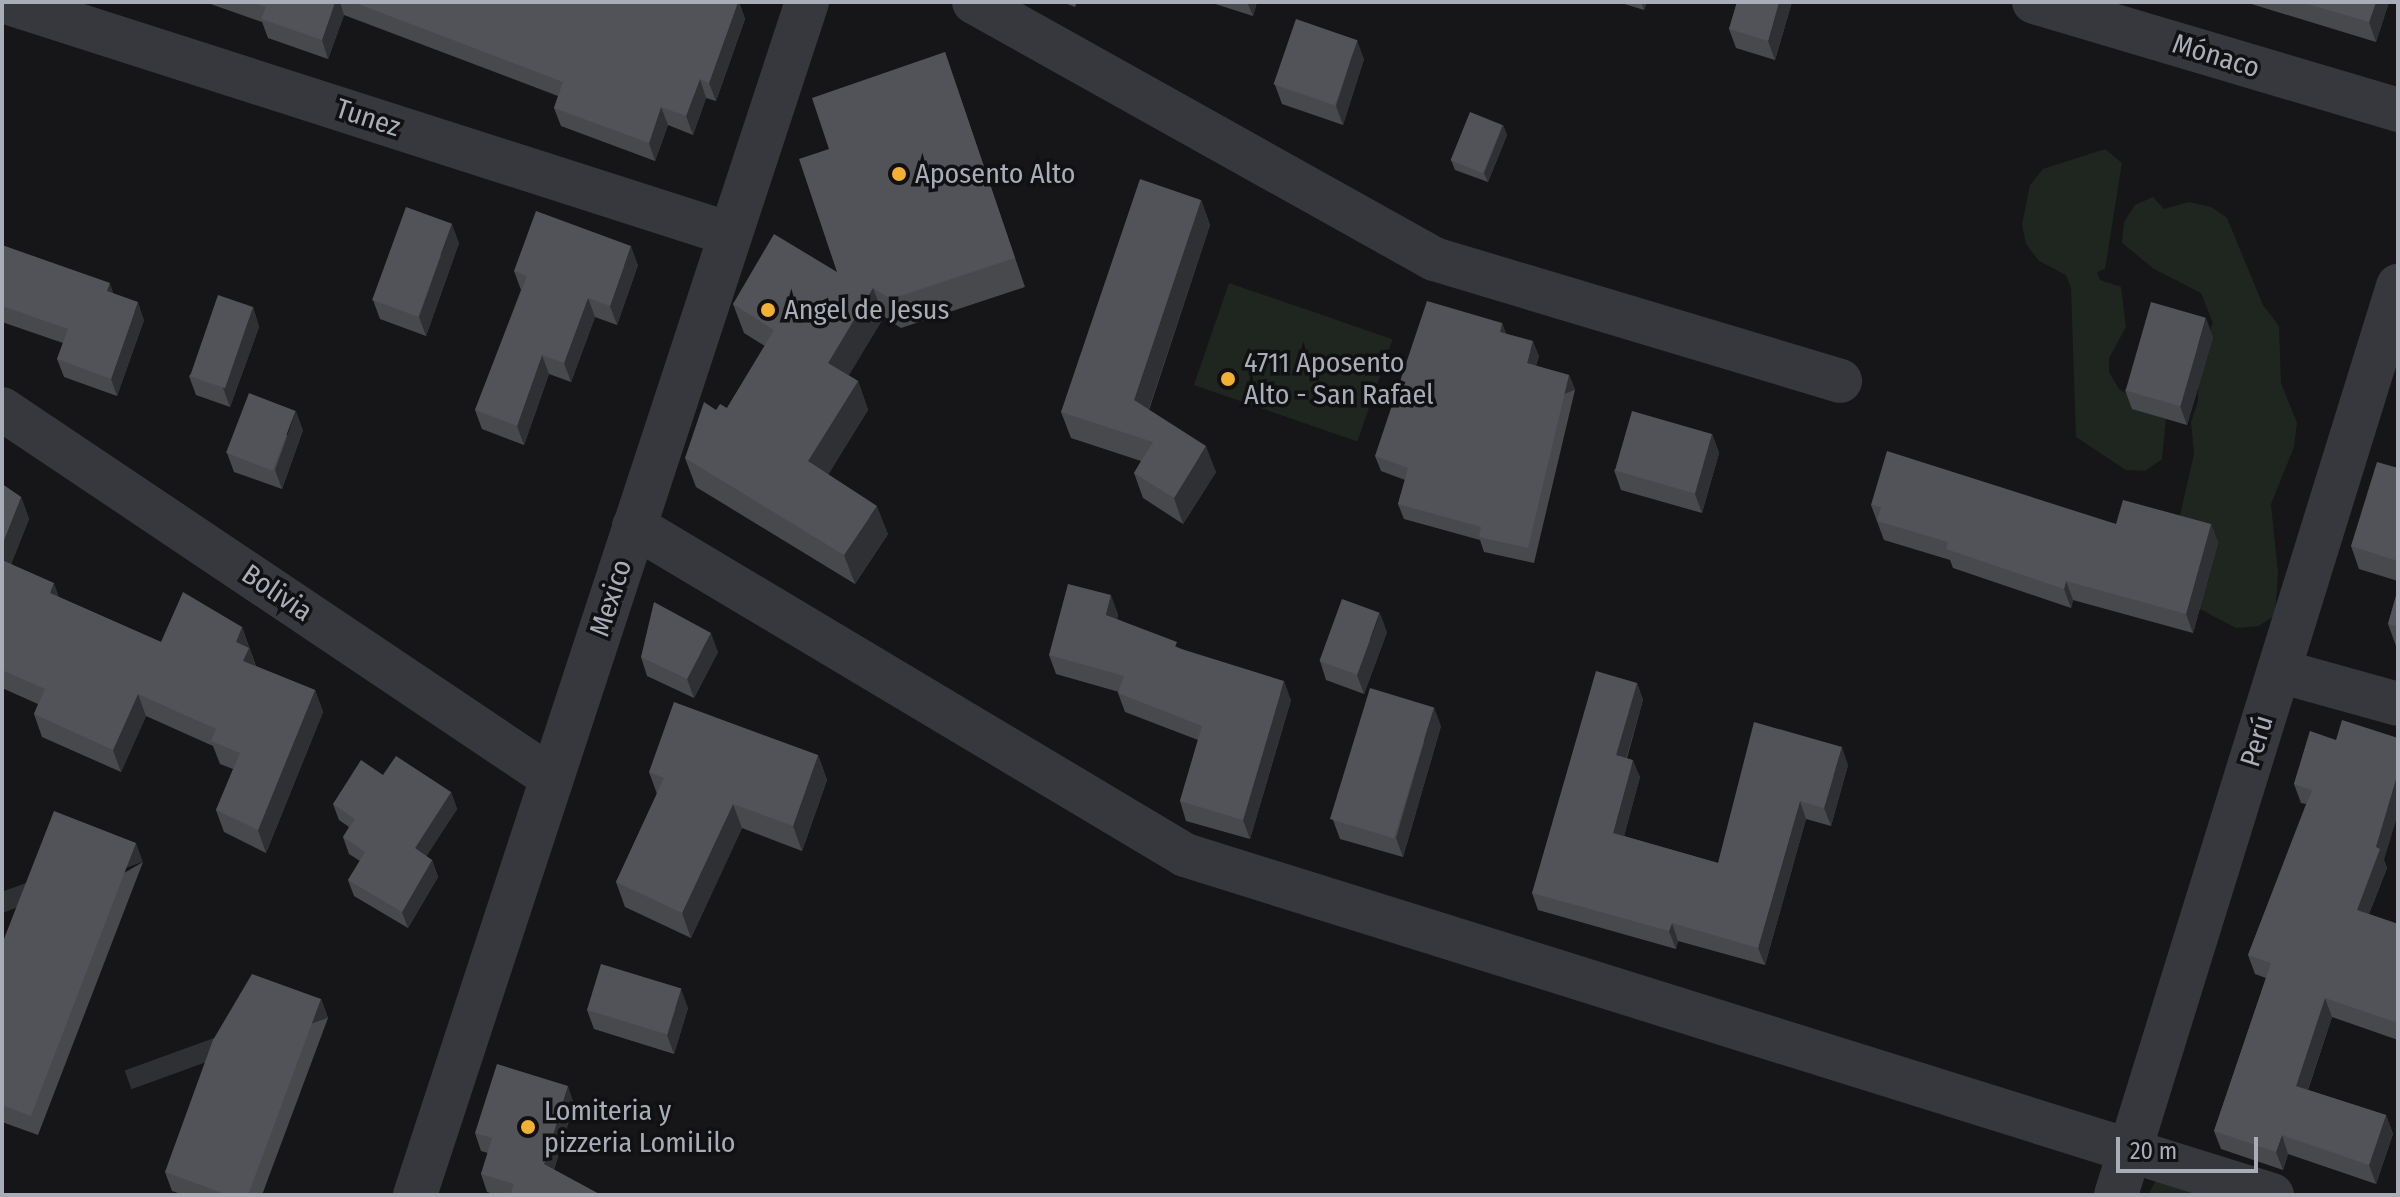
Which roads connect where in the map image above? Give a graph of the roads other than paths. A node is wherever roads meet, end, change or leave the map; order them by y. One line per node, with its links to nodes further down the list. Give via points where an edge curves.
1 (6, 2): 6 (street, Tunez)
2 (807, 2): 6 (street, Mexico)
3 (974, 2): 8 (street, via 1434,259)
4 (2034, 2): 5 (street, Mónaco)
5 (2398, 110)
6 (730, 234): 10 (street, Mexico)
7 (2398, 286): 11 (street, Perú)
8 (1840, 381)
9 (2, 409): 13 (street, Bolivia)
10 (634, 526): 13 (street, Mexico); 14 (street, via 1185,855)
11 (2279, 671): 12 (street); 14 (street, Perú)
12 (2398, 704)
13 (552, 778): 15 (street, Mexico)
14 (2131, 1151): 16 (street, Perú); 17 (street)
15 (415, 1195)
16 (2116, 1195)
17 (2272, 1195)

